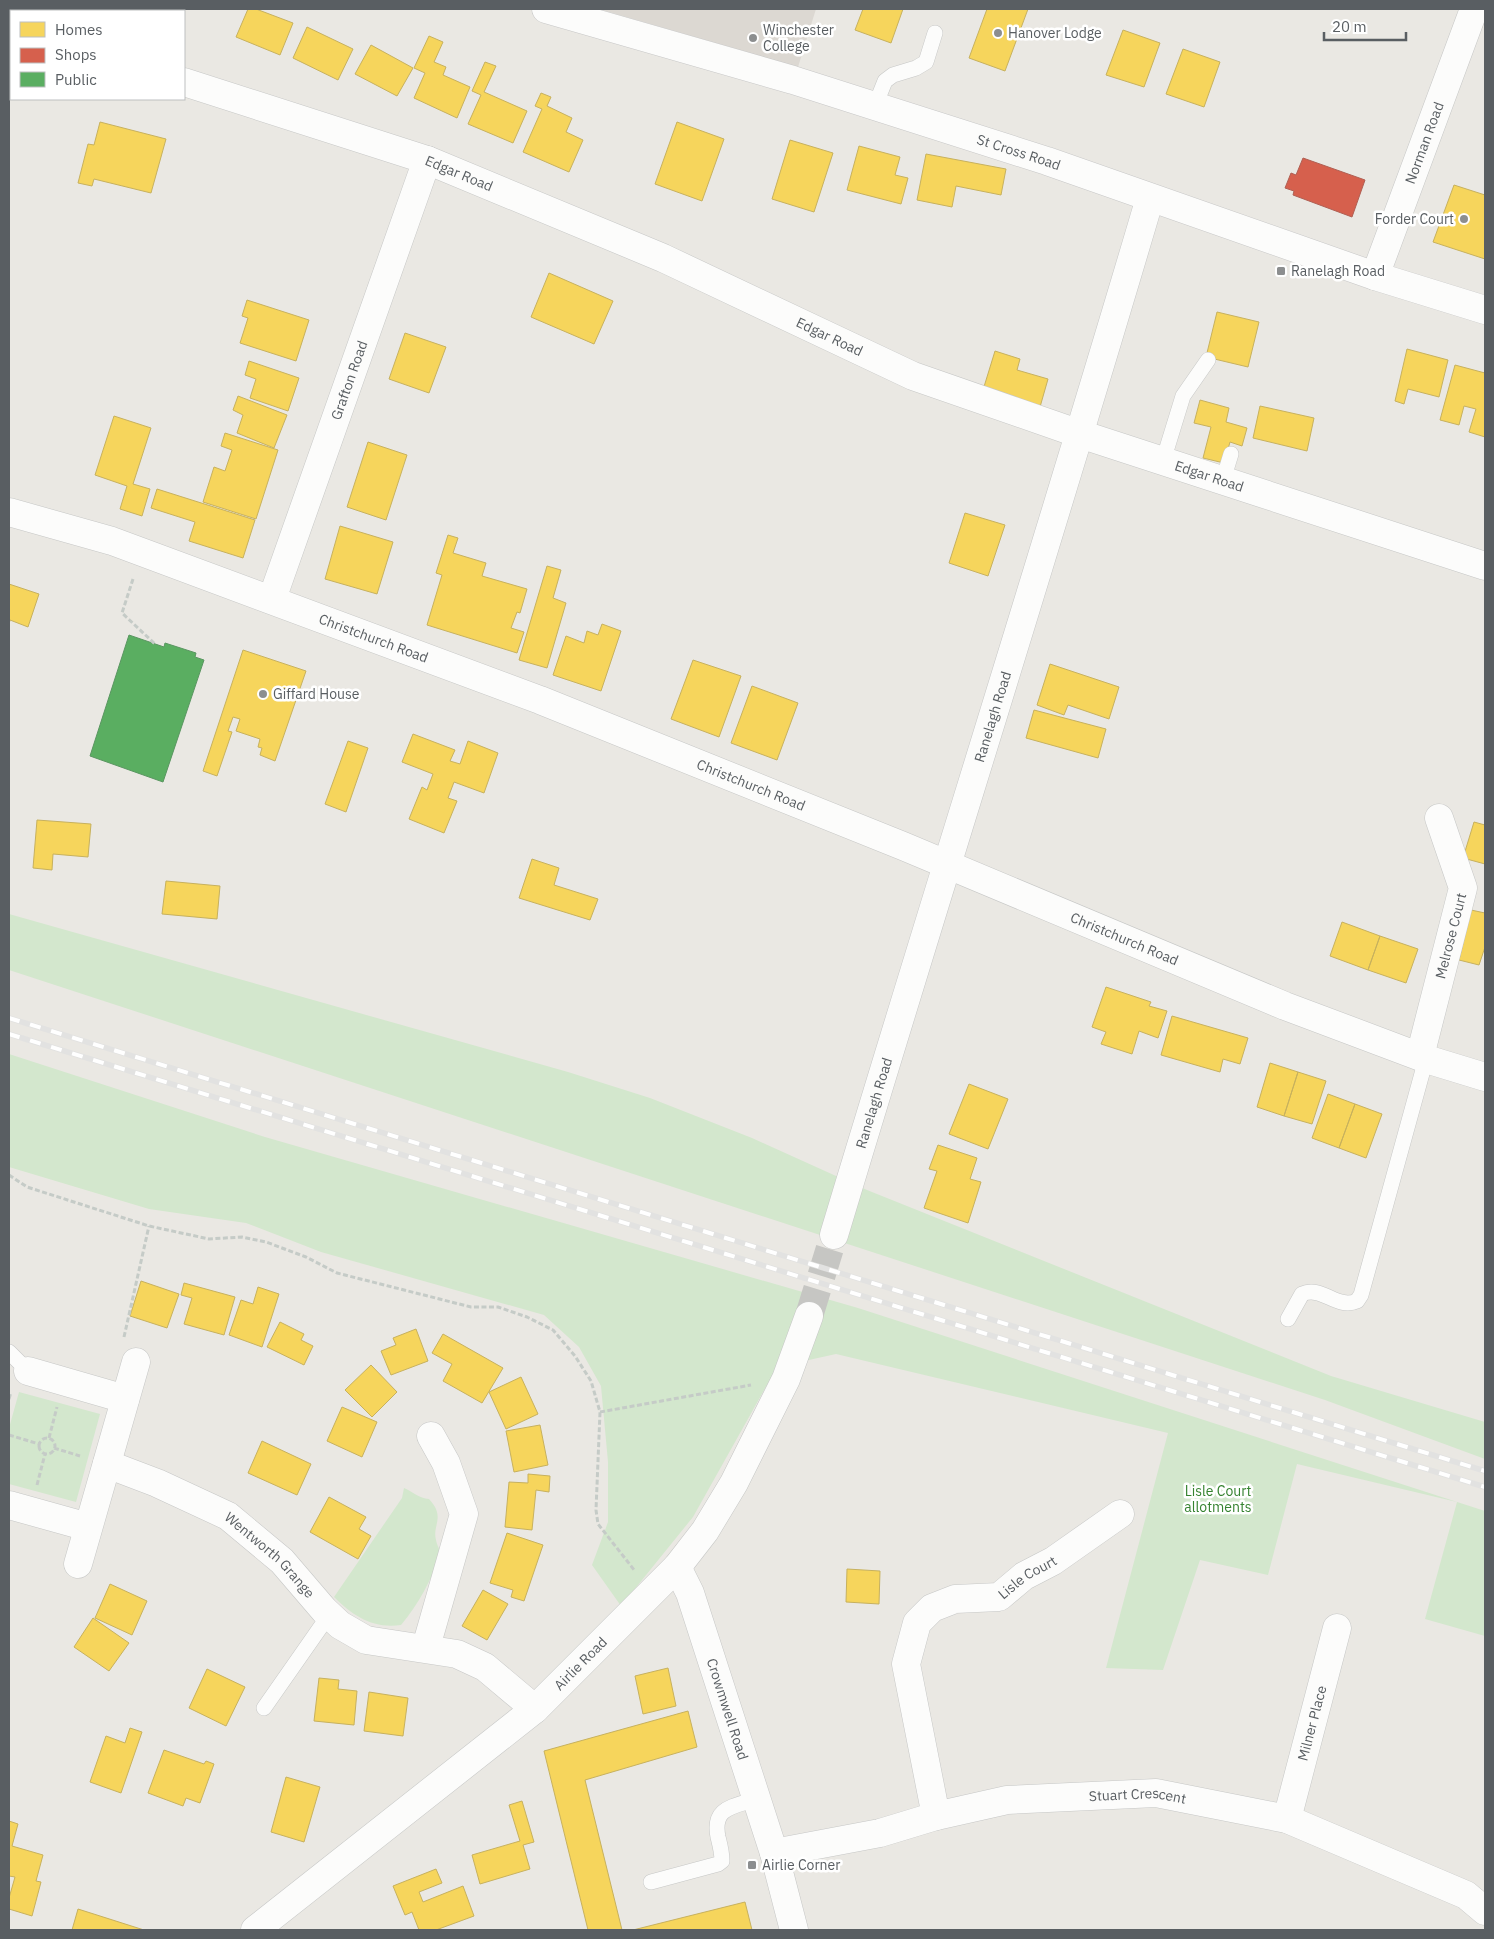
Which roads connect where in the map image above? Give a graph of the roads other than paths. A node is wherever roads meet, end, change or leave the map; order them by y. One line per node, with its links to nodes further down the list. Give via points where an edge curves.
1 (546, 9): 5 (street, St Cross Road)
2 (1474, 9): 8 (street, Norman Road)
3 (935, 33): 5 (lane, via 926,62 885,80)
4 (185, 82): 6 (street, Edgar Road)
5 (875, 106): 7 (street, St Cross Road, via 1047,160)
6 (427, 160): 11 (street, Edgar Road, via 663,258 913,376); 17 (street, Grafton Road)
7 (1150, 198): 8 (street, St Cross Road); 11 (street, Ranelagh Road)
8 (1375, 276): 9 (street, St Cross Road)
9 (1485, 310)
10 (1208, 360): 13 (lane, via 1183,396)
11 (1080, 434): 13 (street, Edgar Road); 19 (street, Ranelagh Road)
12 (1231, 454): 14 (lane)
13 (1163, 461): 14 (street, Edgar Road)
14 (1222, 480): 16 (street, Edgar Road)
15 (9, 512): 17 (street, Christchurch Road, via 112,541)
16 (1485, 566)
17 (272, 599): 19 (street, Christchurch Road, via 540,700)
18 (1439, 818): 20 (street, Melrose Court, via 1464,888)
19 (946, 864): 20 (street, Christchurch Road, via 1285,1006); 22 (street, Ranelagh Road)
20 (1423, 1058): 21 (street, Christchurch Road); 24 (lane, via 1361,1295 1357,1301 1344,1304 1316,1291 1308,1291 1302,1294)
21 (1485, 1077)
22 (834, 1235)
23 (809, 1316): 35 (street, Airlie Road, via 786,1378 734,1483 705,1531)
24 (1288, 1319)
25 (9, 1352): 27 (lane)
26 (136, 1362): 28 (street)
27 (28, 1371): 28 (street)
28 (125, 1399): 30 (street)
29 (431, 1436): 38 (street, via 446,1463 464,1514)
30 (107, 1464): 33 (street); 36 (street, Wentworth Grange, via 228,1516 282,1561)
31 (9, 1505): 33 (street)
32 (1120, 1514): 42 (street, Lisle Court, via 1053,1561 1024,1576 999,1597 955,1599 932,1608 916,1623 906,1664)
33 (88, 1527): 34 (street)
34 (78, 1564)
35 (677, 1567): 40 (street, Airlie Road); 41 (street, Crowmwell Road, via 690,1593)
36 (329, 1615): 38 (street, Wentworth Grange, via 366,1640); 39 (lane)
37 (1337, 1628): 43 (street, Milner Place)
38 (426, 1647): 40 (street, Wentworth Grange, via 457,1654 485,1667)
39 (264, 1708)
40 (535, 1709): 47 (street, Airlie Road)
41 (756, 1799): 44 (street, Crowmwell Road); 45 (lane, via 724,1810 719,1816 717,1830 722,1860 718,1864)
42 (936, 1816): 43 (street, Stuart Crescent, via 1006,1800 1156,1793); 44 (street, Stuart Crescent, via 880,1833)
43 (1287, 1819): 46 (street, Stuart Crescent, via 1466,1895)
44 (774, 1853): 48 (street, Crowmwell Road)
45 (651, 1882)
46 (1485, 1911)
47 (255, 1930)
48 (794, 1930)

